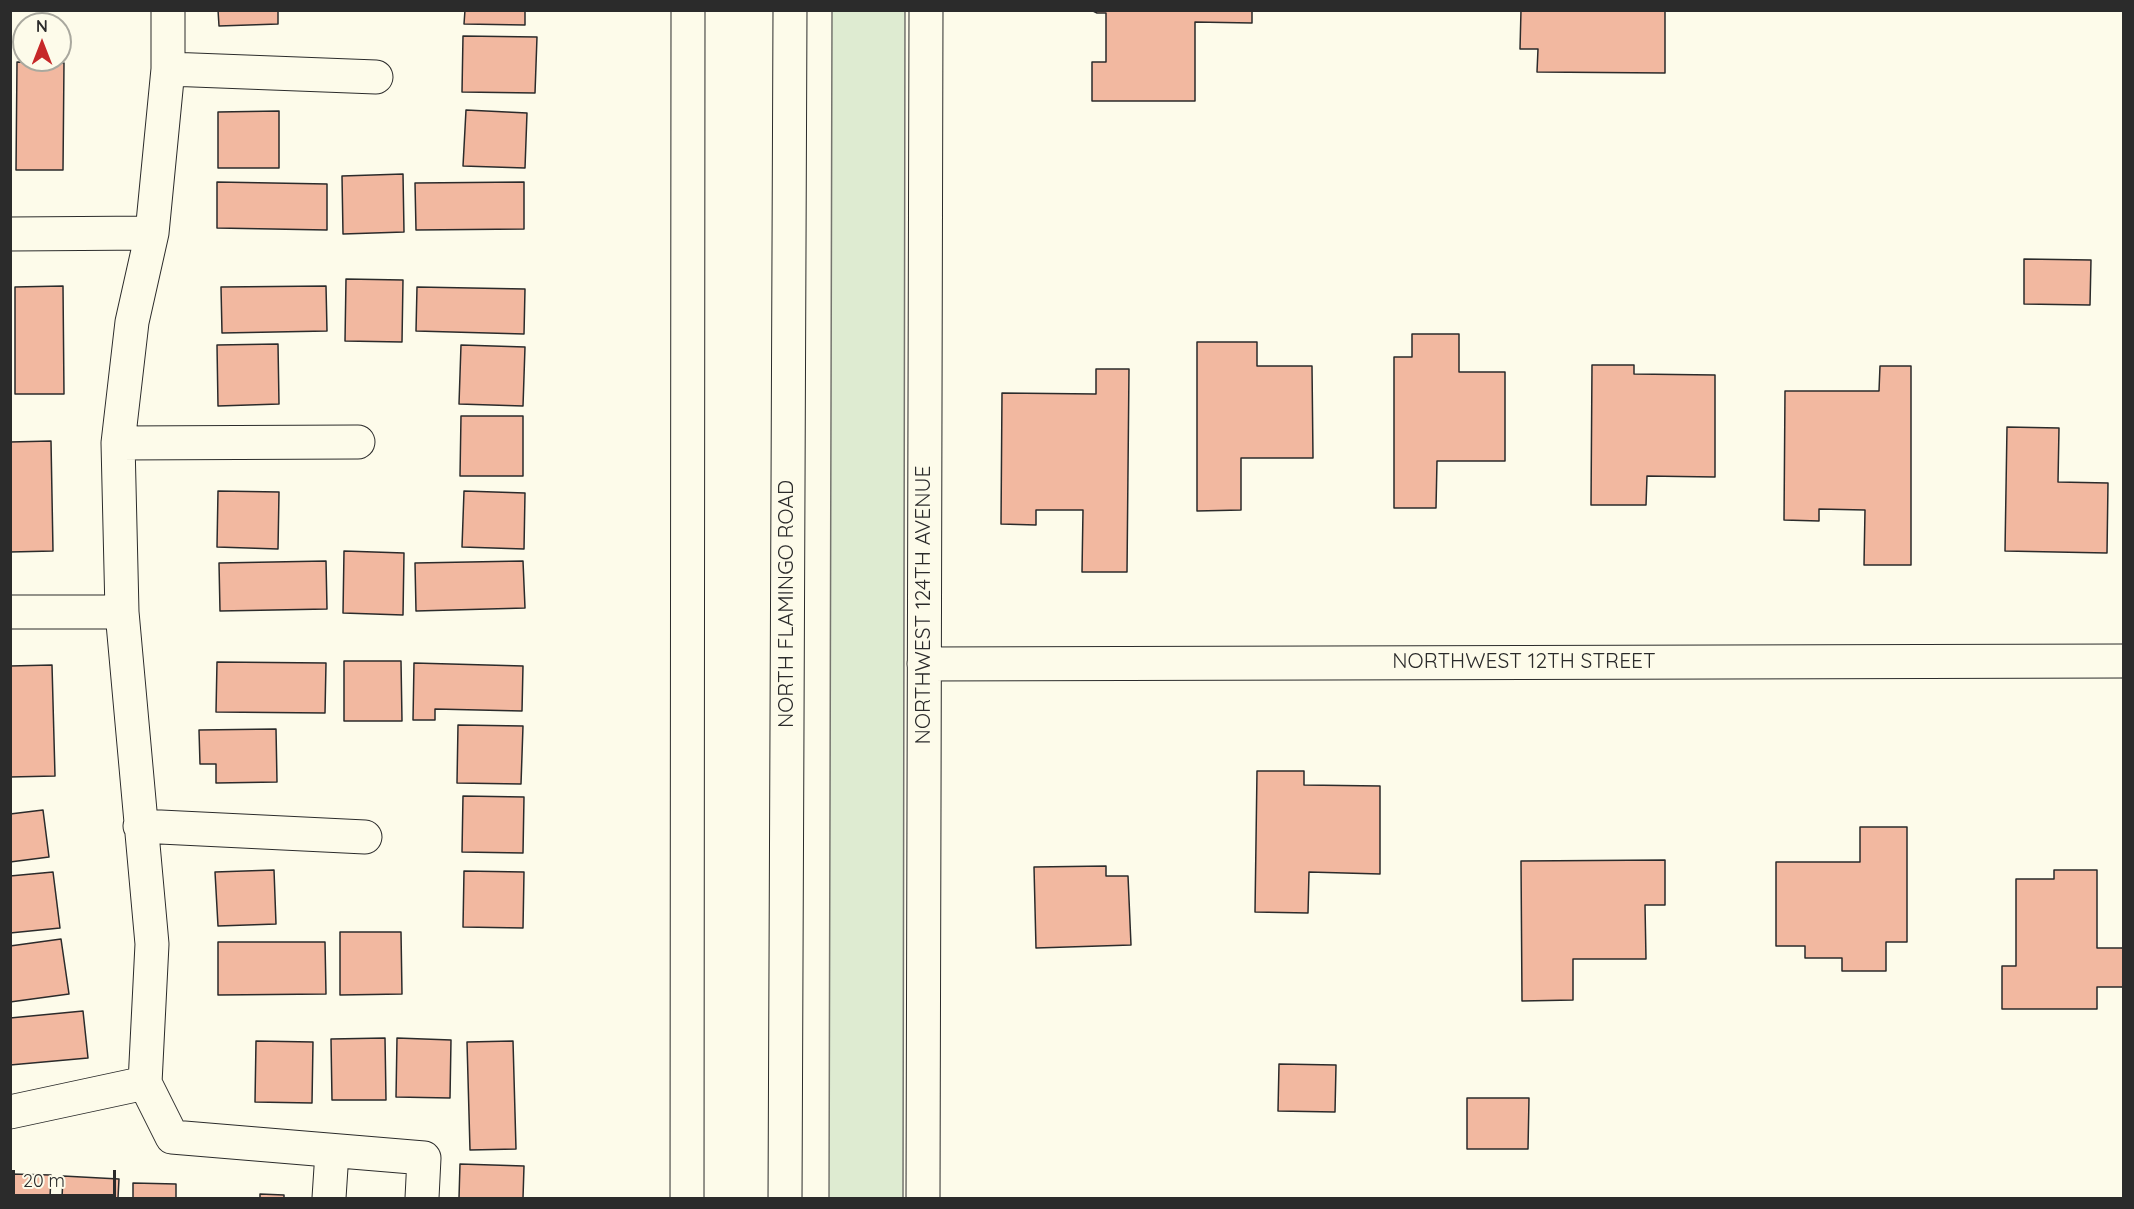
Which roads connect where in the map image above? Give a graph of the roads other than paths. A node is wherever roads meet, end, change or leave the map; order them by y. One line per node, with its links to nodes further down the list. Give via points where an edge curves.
1 (168, 10): 5 (main road)
2 (688, 10): 22 (main road)
3 (790, 10): 23 (main road, NORTH FLAMINGO ROAD)
4 (926, 10): 14 (main road, NORTHWEST 124TH AVENUE)
5 (168, 69): 6 (main road); 7 (main road)
6 (376, 77)
7 (152, 233): 8 (main road); 10 (main road, via 132,322)
8 (10, 234)
9 (358, 442): 10 (main road)
10 (118, 443): 12 (main road)
11 (10, 612): 12 (main road)
12 (122, 612): 15 (main road)
13 (2124, 661): 14 (main road, NORTHWEST 12TH STREET)
14 (924, 664): 24 (main road, NORTHWEST 124TH AVENUE)
15 (141, 826): 16 (main road); 17 (main road, via 152,944)
16 (365, 837)
17 (145, 1083): 18 (main road); 19 (main road, via 172,1137)
18 (10, 1112)
19 (332, 1152): 20 (main road); 21 (main road, via 423,1158)
20 (329, 1198)
21 (422, 1198)
22 (687, 1198)
23 (785, 1198)
24 (923, 1198)

